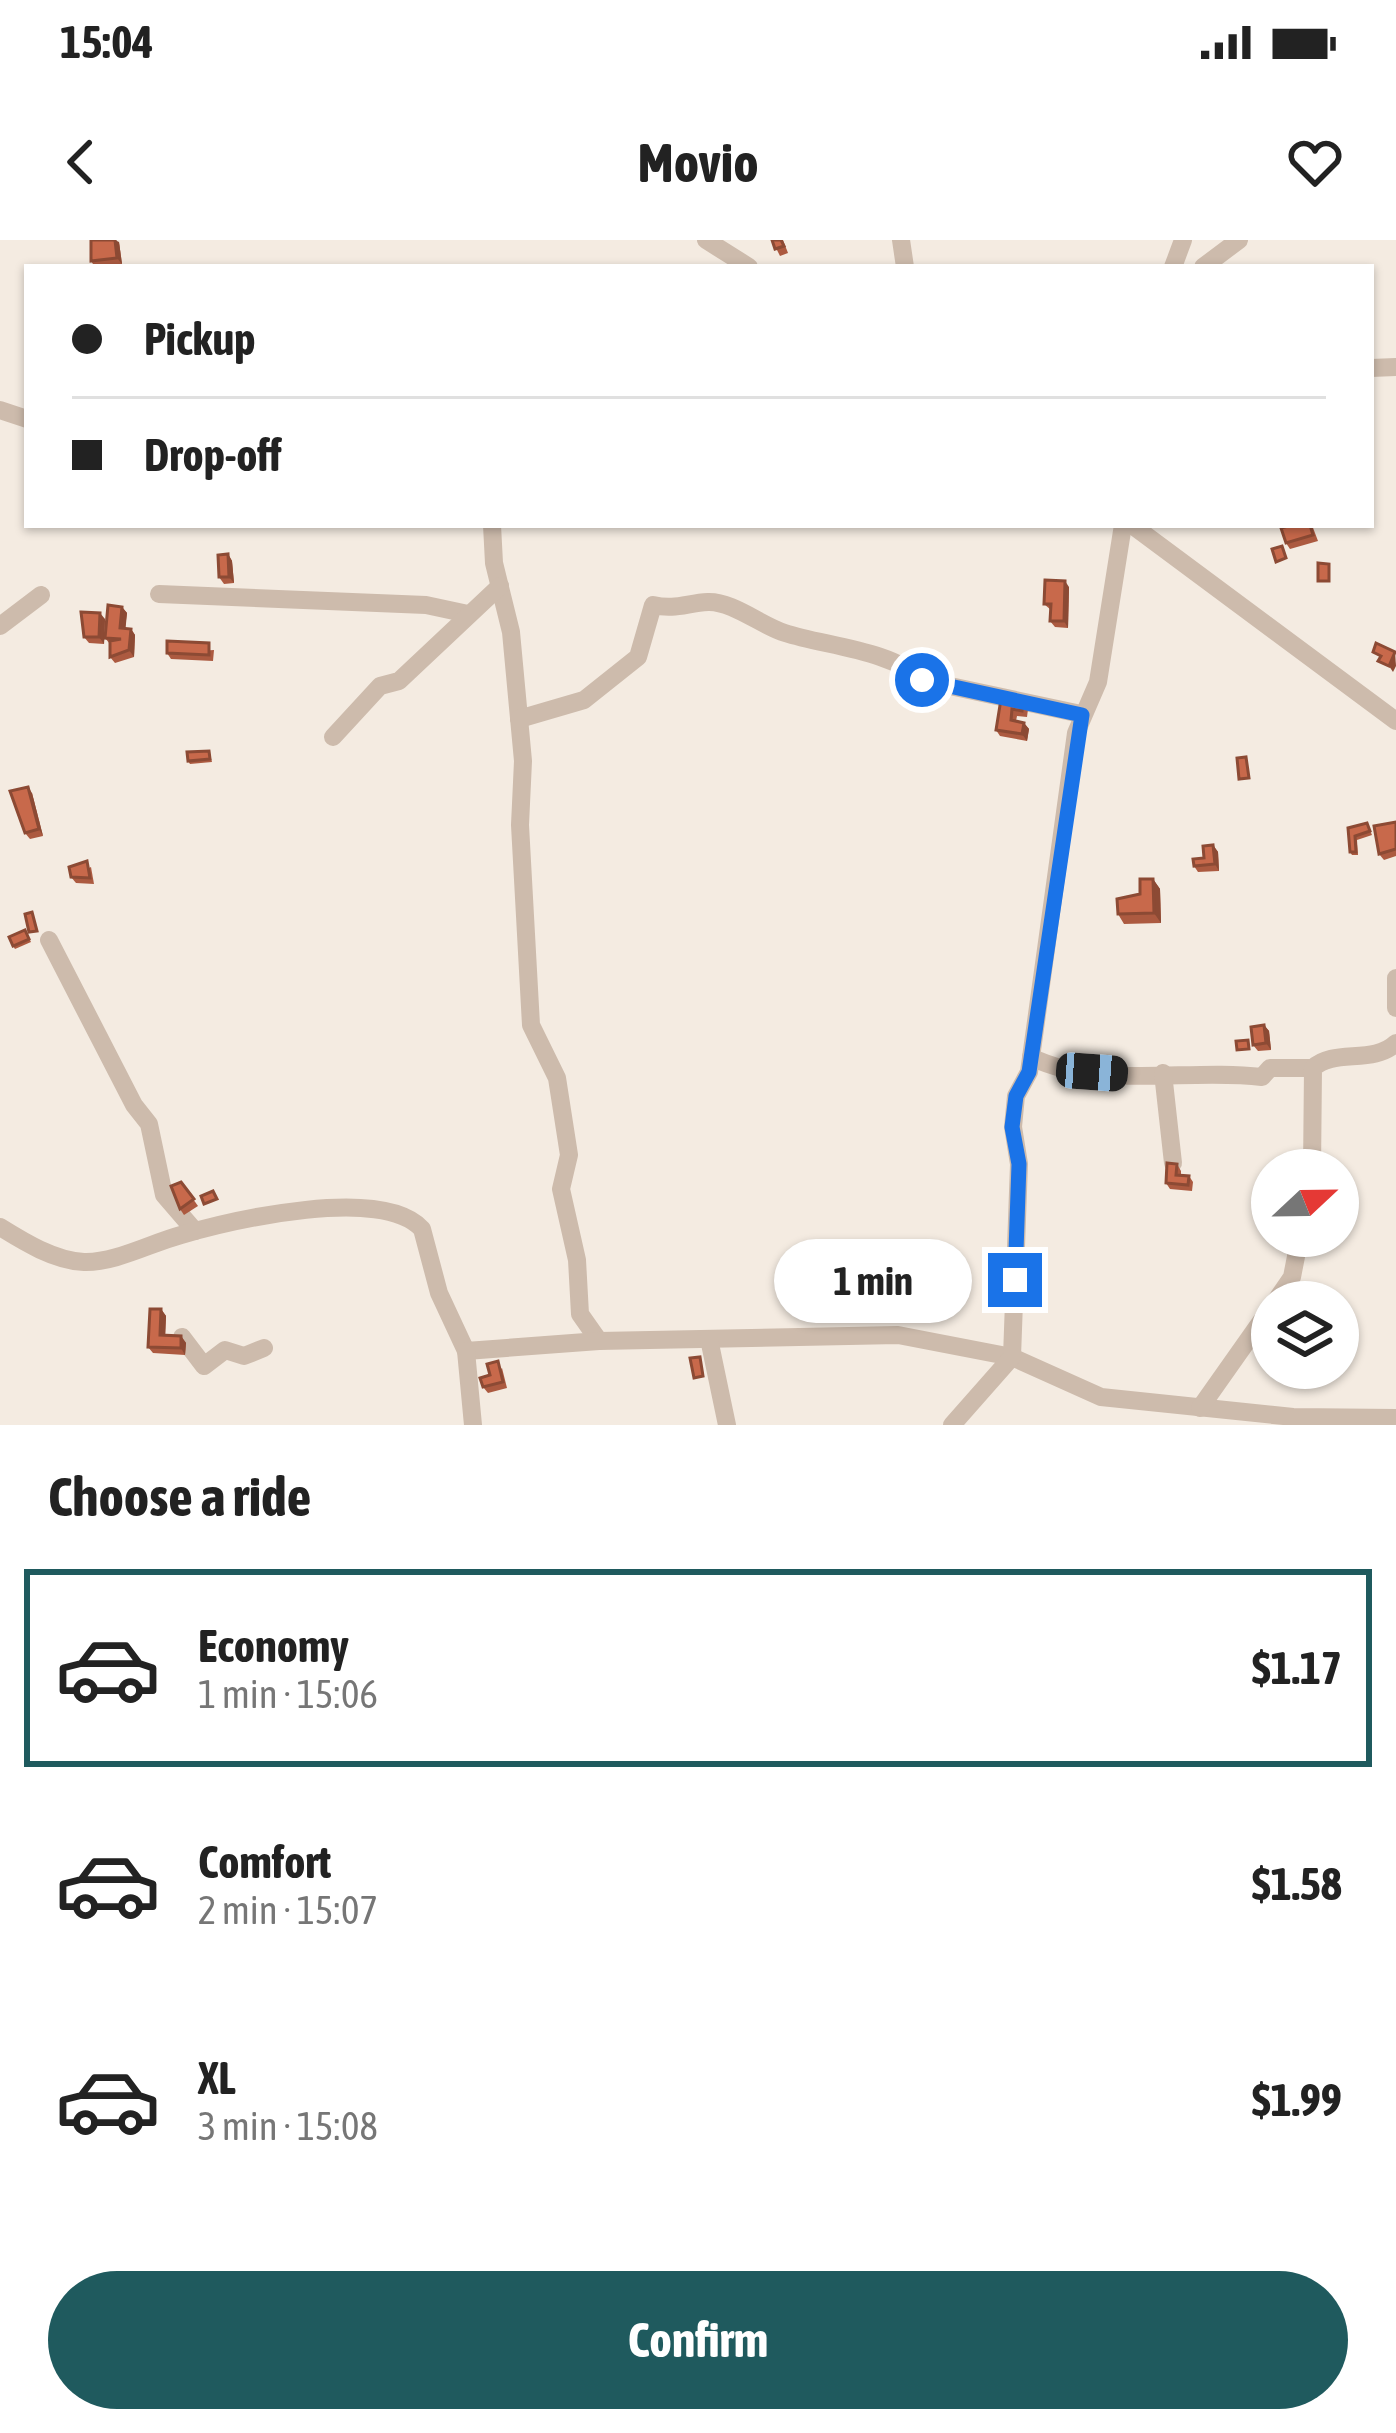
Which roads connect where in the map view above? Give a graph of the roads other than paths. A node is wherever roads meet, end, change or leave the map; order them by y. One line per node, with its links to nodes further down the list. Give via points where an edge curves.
1 (706, 240): 3 (street)
2 (1239, 240): 4 (street)
3 (744, 264)
4 (1207, 264)
5 (492, 528): 8 (street)
6 (1123, 528): 13 (street, via 1101,665)
7 (1136, 528): 15 (street)
8 (500, 586): 11 (street); 14 (street)
9 (159, 594): 11 (street, via 427,605)
10 (41, 596): 12 (street)
11 (468, 614): 16 (street, via 399,681 380,686)
12 (0, 626)
13 (1082, 715): 14 (street, via 922,680 909,667 844,643 786,634 710,601 677,610 653,605 638,657 584,700); 21 (street)
14 (519, 719): 31 (street, via 531,1025 557,1078 569,1155 561,1189 580,1314)
15 (1396, 721)
16 (333, 737)
17 (50, 940): 27 (street, via 149,1124 164,1195)
18 (1396, 978): 19 (street)
19 (1396, 1007)
20 (1396, 1043): 22 (street)
21 (1031, 1057): 23 (street, via 1055,1069); 34 (street, via 1012,1127 1019,1164)
22 (1313, 1068): 23 (street, via 1270,1068 1262,1077); 24 (street)
23 (1163, 1073): 25 (street)
24 (1312, 1149)
25 (1173, 1163)
26 (0, 1227): 27 (street, via 84,1262)
27 (195, 1232): 33 (street, via 341,1208 415,1222)
28 (1251, 1336): 35 (street)
29 (182, 1337): 32 (street, via 204,1366 225,1350 244,1356)
30 (709, 1339): 31 (street); 34 (street, via 898,1335); 38 (street)
31 (599, 1341): 33 (street)
32 (264, 1348)
33 (466, 1351): 37 (street)
34 (1012, 1357): 35 (street, via 1101,1396); 39 (street)
35 (1200, 1408): 36 (street)
36 (1396, 1418)
37 (473, 1425)
38 (727, 1425)
39 (952, 1425)

